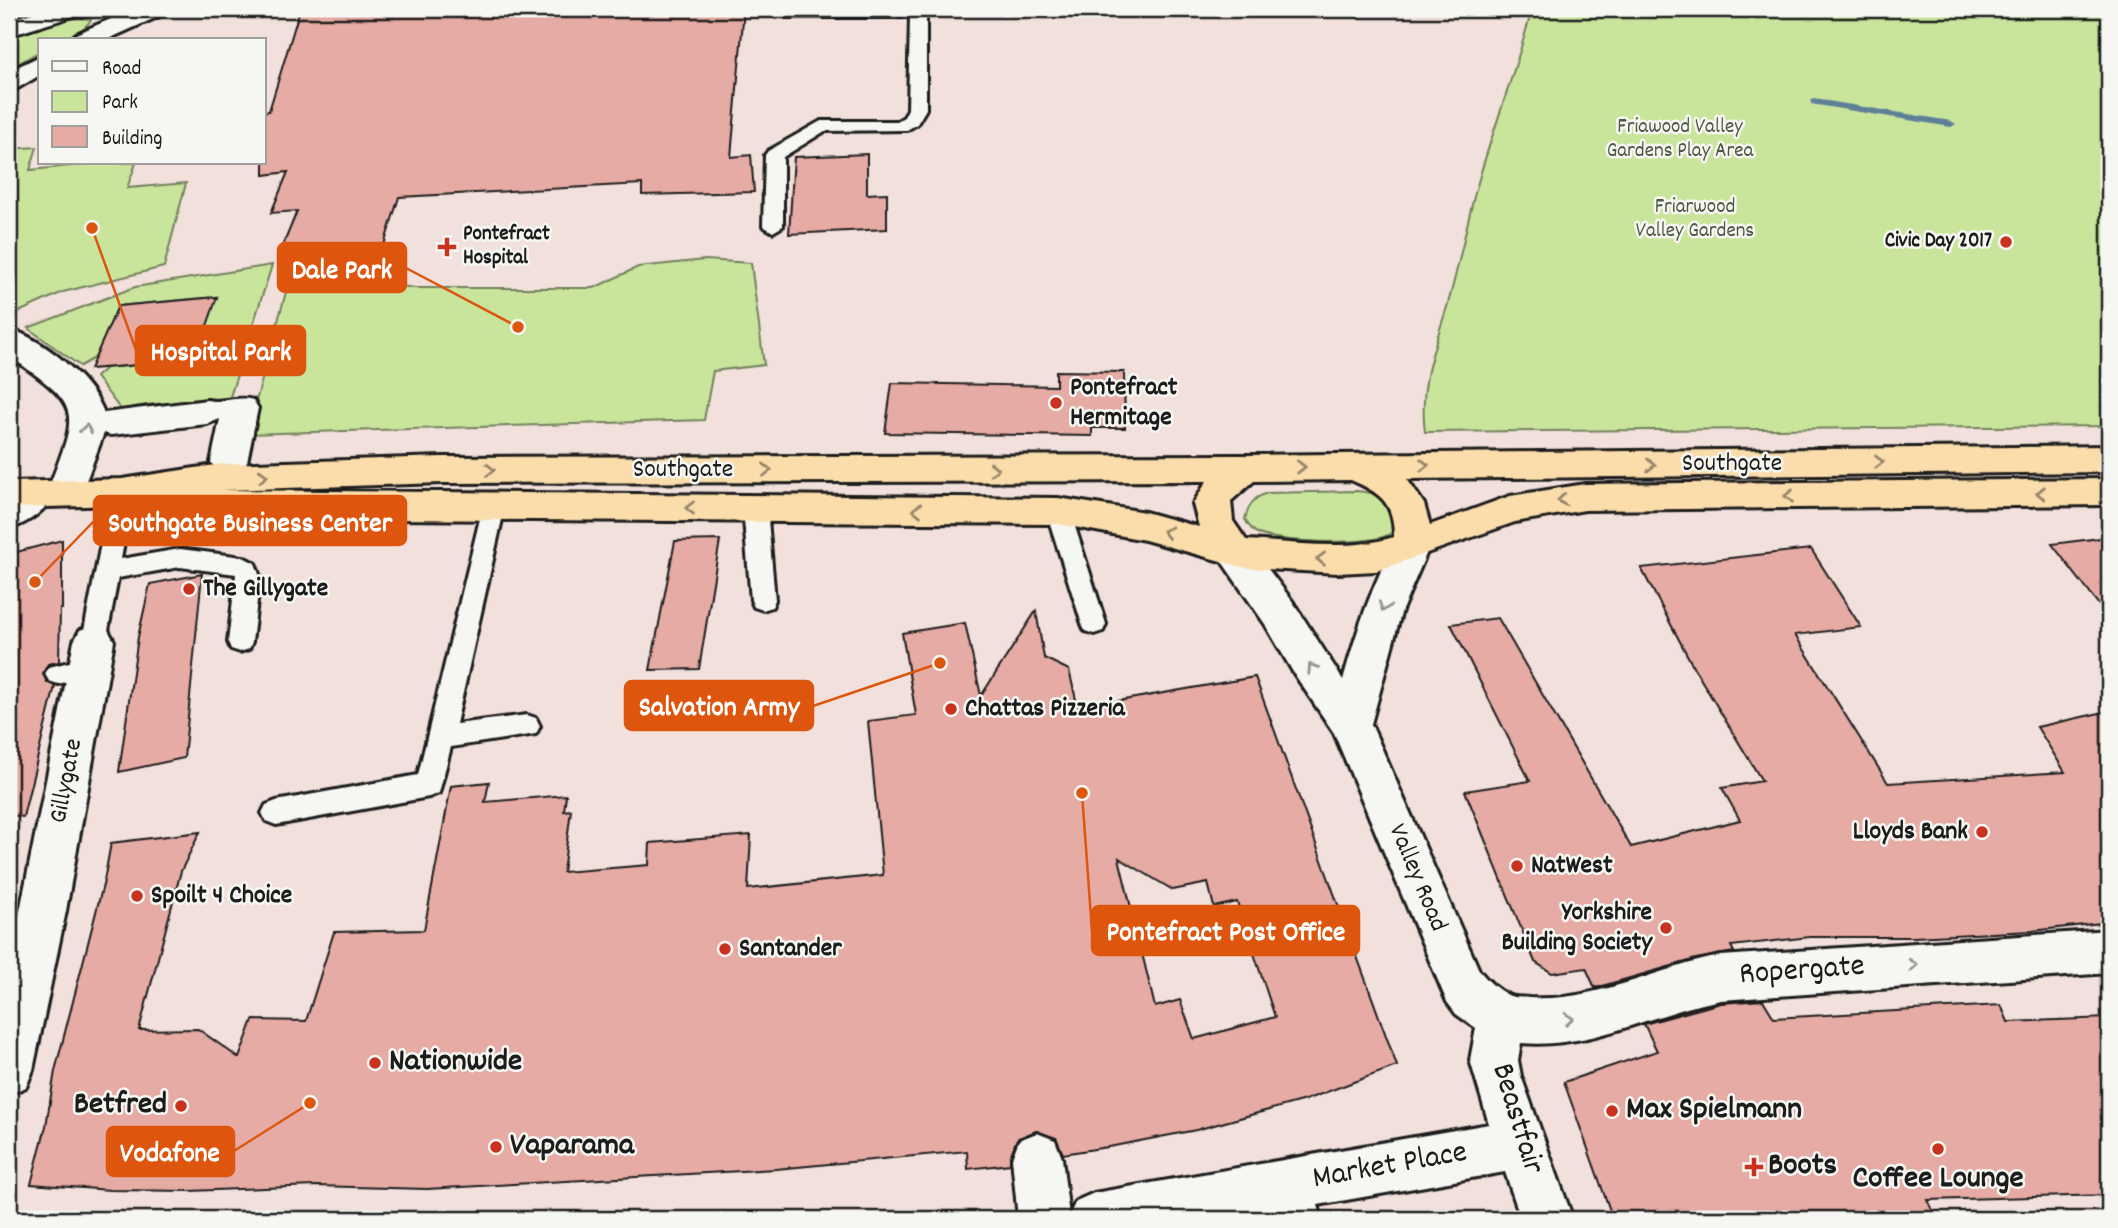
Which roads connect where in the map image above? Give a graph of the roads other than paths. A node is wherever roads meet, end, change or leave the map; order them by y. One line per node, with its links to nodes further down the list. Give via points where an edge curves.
1 (71, 9): 7 (street)
2 (88, 9): 6 (street)
3 (155, 9): 6 (street)
4 (918, 10): 5 (lane); 11 (lane, via 917,109 911,120 901,126 821,125 774,155)
5 (792, 14)
6 (118, 24): 8 (street)
7 (9, 28)
8 (89, 38)
9 (38, 65): 10 (street)
10 (9, 82)
11 (774, 226)
12 (9, 340): 20 (street, one-way to 12, via 88,430 87,406 78,390)
13 (111, 423): 15 (street, via 230,407)
14 (2109, 459): 16 (highway, Southgate, one-way to 14)
15 (229, 462)
16 (1356, 467): 17 (highway, Southgate, one-way to 16); 26 (highway, Southgate, via 1388,481 1403,497 1413,522)
17 (1246, 468): 18 (highway, Southgate, one-way to 17, via 222,477 443,470); 27 (highway, via 1218,488 1210,509 1214,525)
18 (122, 492): 20 (highway, Southgate); 22 (highway, Southgate, via 166,500 258,505); 28 (lane, Gillygate)
19 (2109, 492): 26 (highway, Southgate, one-way to 26, via 1585,498 1510,509)
20 (54, 494): 21 (highway, Southgate); 25 (lane)
21 (9, 495)
22 (494, 506): 23 (highway, Southgate, one-way to 22); 35 (lane)
23 (755, 508): 24 (highway, Southgate, one-way to 23); 29 (lane)
24 (1058, 511): 27 (highway, Southgate, one-way to 24, via 1145,526); 30 (lane)
25 (9, 520)
26 (1412, 545): 27 (highway, Southgate, one-way to 27, via 1376,556 1338,559); 33 (street, one-way to 33, via 1394,575)
27 (1233, 550): 33 (street, Valley Road, one-way to 27)
28 (107, 571): 31 (lane, via 180,558 243,566 248,577); 32 (lane, Gillygate)
29 (763, 600)
30 (1094, 624)
31 (240, 642)
32 (81, 661): 39 (street, Gillygate, via 47,890)
33 (1351, 724): 38 (street, Valley Road, via 1463,986)
34 (527, 726): 35 (lane)
35 (440, 737): 36 (lane, via 429,785)
36 (276, 813)
37 (2109, 952): 38 (street, Ropergate, one-way to 37, via 1537,1022 1581,1018 1721,978)
38 (1501, 1018): 40 (street, Beastfair, via 1494,1060)
39 (9, 1070)
40 (1521, 1144): 42 (street, Market Place); 45 (street, Beastfair)
41 (1037, 1158): 43 (street)
42 (1291, 1203): 44 (street, Market Place)
43 (1044, 1219)
44 (1094, 1219)
45 (1547, 1219)

